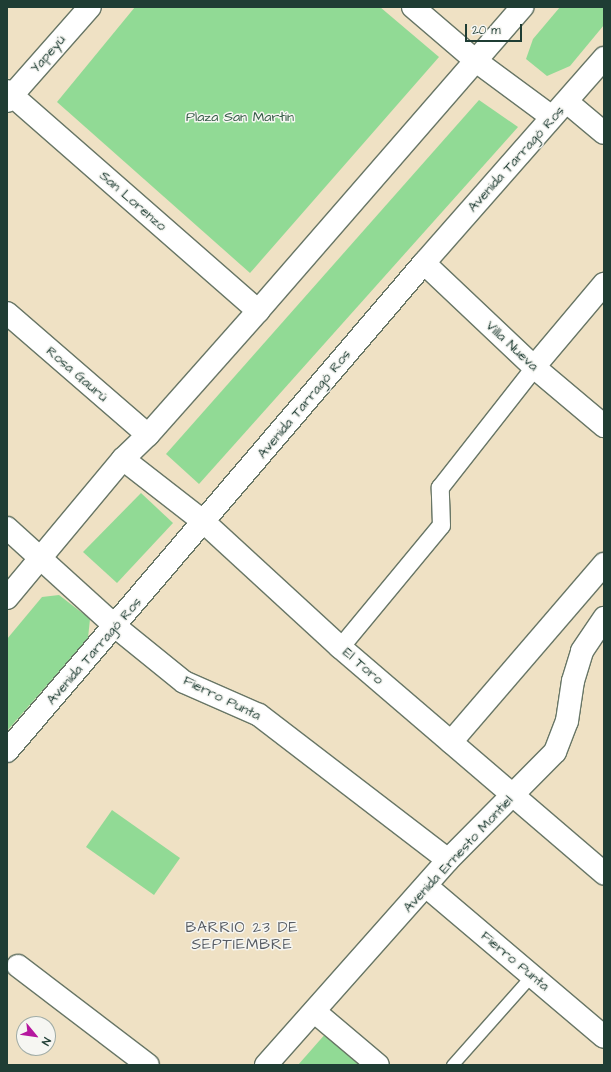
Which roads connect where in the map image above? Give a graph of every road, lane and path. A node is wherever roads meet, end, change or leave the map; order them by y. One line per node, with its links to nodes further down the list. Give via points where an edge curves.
1 (90, 7): 6 (street, Yapeyú)
2 (414, 7): 5 (street)
3 (522, 7): 5 (street)
4 (604, 58): 7 (street, Avenida Tarragó Ros)
5 (476, 61): 8 (street); 12 (street)
6 (9, 96): 12 (street, San Lorenzo)
7 (567, 102): 8 (street, Avenida Tarragó Ros); 9 (street)
8 (552, 117): 10 (street, Avenida Tarragó Ros)
9 (604, 133)
10 (424, 263): 14 (street, Villa Nueva); 18 (street, Avenida Tarragó Ros)
11 (604, 284): 14 (street)
12 (258, 311): 16 (street)
13 (7, 314): 16 (street, Rosa Gaurú)
14 (534, 367): 15 (street, Villa Nueva); 25 (street, via 440,487 441,525)
15 (604, 426)
16 (148, 435): 17 (street)
17 (123, 459): 18 (street, El Toro); 20 (street)
18 (204, 522): 24 (street, Avenida Tarragó Ros); 25 (street, El Toro)
19 (7, 528): 20 (street, Fierro Punta)
20 (40, 558): 22 (street); 24 (street, Fierro Punta)
21 (604, 564): 26 (street)
22 (7, 598)
23 (604, 618): 28 (street, Avenida Ernesto Montiel, via 582,651 567,721 555,752)
24 (116, 627): 27 (street, Avenida Tarragó Ros); 29 (street, Fierro Punta, via 184,682 260,715)
25 (340, 647): 26 (street, El Toro)
26 (451, 742): 28 (street, El Toro)
27 (7, 752)
28 (513, 794): 29 (street, Avenida Ernesto Montiel); 30 (street, El Toro)
29 (448, 860): 31 (street, Avenida Ernesto Montiel)
30 (604, 873)
31 (426, 886): 33 (street, Fierro Punta); 34 (street, Avenida Ernesto Montiel)
32 (18, 966): 36 (street)
33 (532, 976): 35 (street, Fierro Punta); 39 (lane)
34 (315, 1012): 37 (street, Avenida Ernesto Montiel); 38 (street)
35 (604, 1036)
36 (148, 1065)
37 (266, 1065)
38 (378, 1065)
39 (452, 1065)

